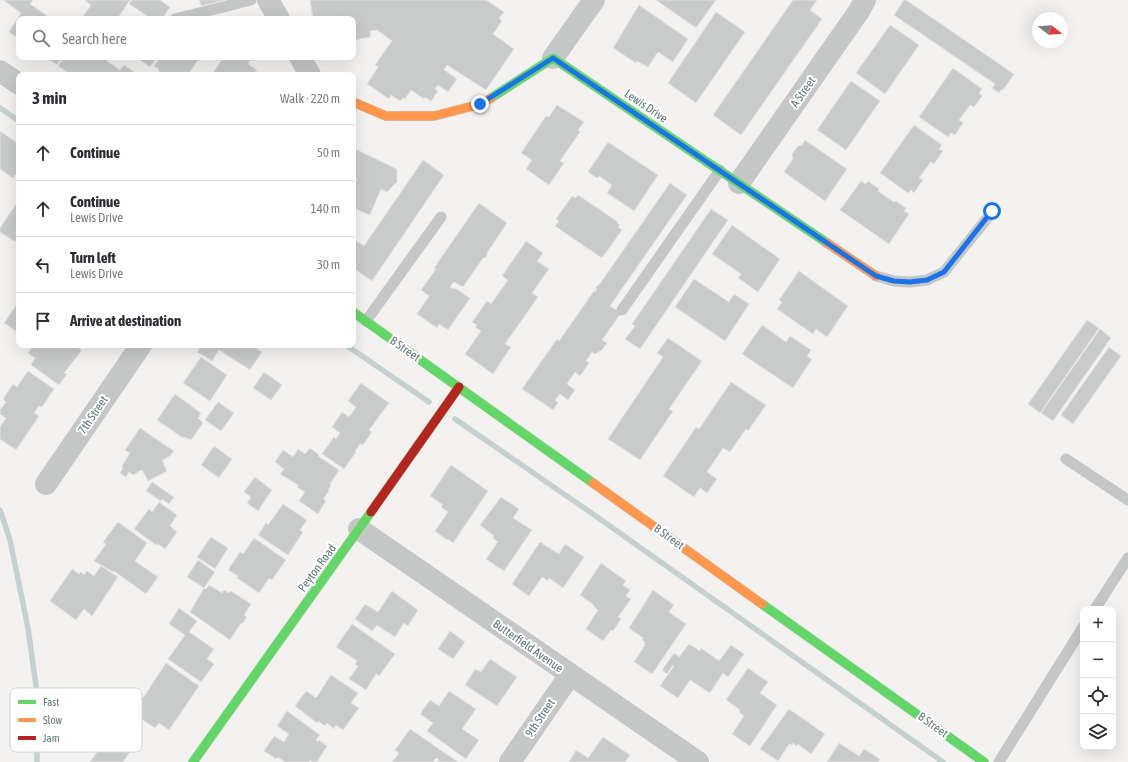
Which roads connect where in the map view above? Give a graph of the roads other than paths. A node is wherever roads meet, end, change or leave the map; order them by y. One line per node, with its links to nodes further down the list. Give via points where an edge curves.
1 (251, 0): 5 (lane)
2 (268, 0): 6 (street)
3 (594, 0): 7 (street)
4 (865, 0): 14 (street, A Street)
5 (187, 16)
6 (277, 16)
7 (553, 58): 12 (street, via 480,104 434,116 386,116); 13 (street, Lewis Drive)
8 (302, 60): 10 (street)
9 (0, 71): 11 (street)
10 (308, 72)
11 (16, 82)
12 (356, 103)
13 (720, 170): 14 (street, Lewis Drive); 18 (lane)
14 (739, 183): 17 (street, Lewis Drive)
15 (992, 211): 17 (lane, via 944,272 927,280 910,282)
16 (441, 217): 20 (lane)
17 (876, 276)
18 (622, 310)
19 (356, 314): 20 (street, B Street)
20 (366, 321): 22 (street, B Street)
21 (139, 348): 24 (street, 7th Street)
22 (459, 387): 26 (street, Peyton Road); 34 (street, B Street)
23 (1066, 459): 25 (lane)
24 (46, 484)
25 (1128, 500)
26 (359, 529): 30 (street, Butterfield Avenue); 31 (street, Peyton Road)
27 (1128, 558): 28 (lane)
28 (1097, 606)
29 (1080, 632): 35 (lane)
30 (570, 675): 32 (street, 9th Street); 33 (street, Butterfield Avenue)
31 (193, 762)
32 (510, 762)
33 (698, 762)
34 (984, 762)
35 (999, 762)

